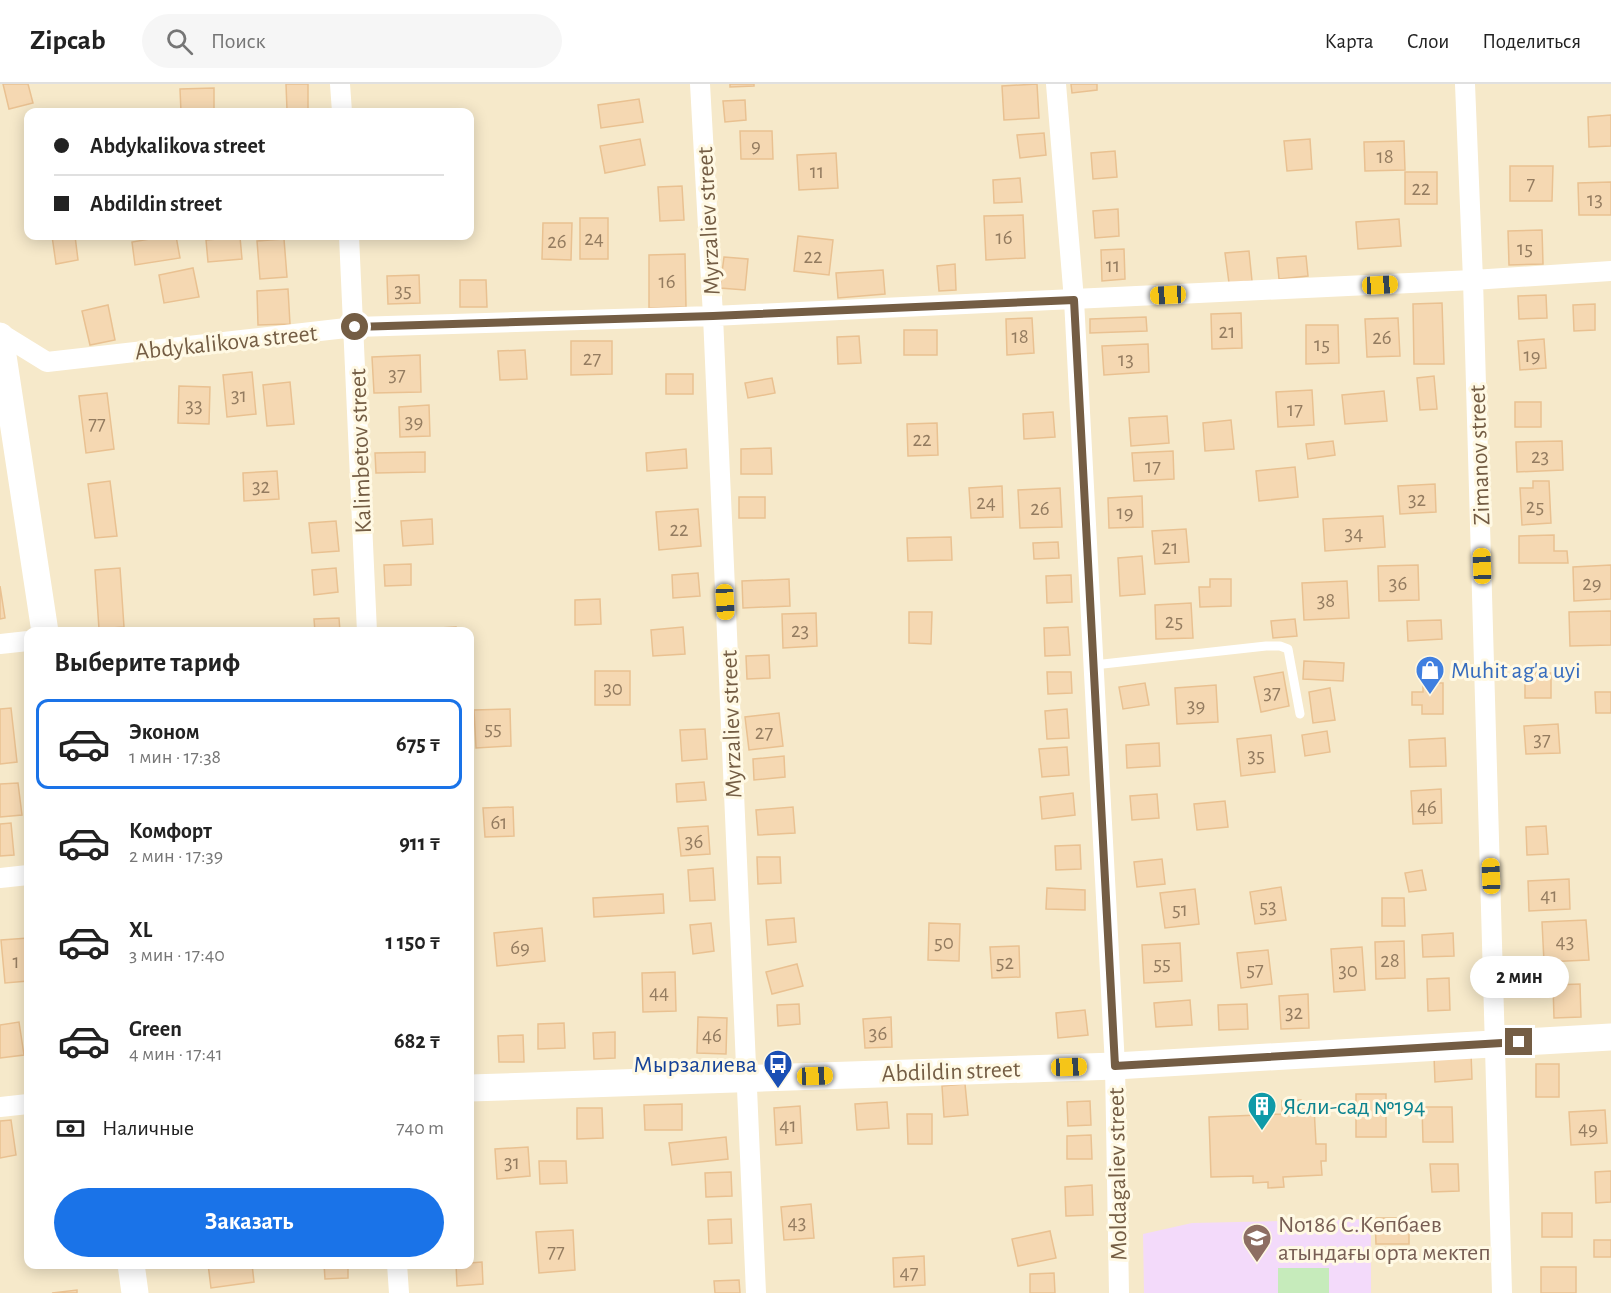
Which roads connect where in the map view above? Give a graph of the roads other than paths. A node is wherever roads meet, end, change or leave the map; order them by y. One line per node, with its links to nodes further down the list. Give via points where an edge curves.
1 (340, 84): 5 (street)
2 (700, 84): 10 (street, Myrzaliev street)
3 (1056, 84): 9 (street, Moldagaliev street)
4 (1465, 84): 8 (street, Zimanov street)
5 (342, 108)
6 (349, 240): 11 (street, Kalimbetov street)
7 (1611, 271): 8 (street, Abdykalikova street)
8 (1473, 280): 9 (street, Abdykalikova street); 23 (street, Zimanov street)
9 (1074, 300): 10 (street, Abdykalikova street); 18 (street, Moldagaliev street)
10 (713, 316): 11 (street, Abdykalikova street); 25 (street, Myrzaliev street)
11 (355, 327): 12 (street, Abdykalikova street, via 47,362); 15 (street, Kalimbetov street)
12 (0, 334): 13 (main road)
13 (5, 402): 14 (main road)
14 (44, 627)
15 (367, 627)
16 (24, 641): 17 (street)
17 (0, 644)
18 (1094, 665): 19 (lane, via 1280,646 1288,649); 24 (street, Moldagaliev street)
19 (1300, 714)
20 (24, 875): 21 (street)
21 (0, 878)
22 (1611, 1037): 23 (main road, Abdildin street)
23 (1496, 1043): 24 (main road, Abdildin street); 35 (street, Zimanov street)
24 (1115, 1066): 25 (main road, Abdildin street); 34 (street, Moldagaliev street)
25 (746, 1078): 26 (main road, Abdildin street); 33 (street, Myrzaliev street)
26 (474, 1088)
27 (24, 1104): 28 (street)
28 (0, 1107)
29 (132, 1269): 31 (main road)
30 (398, 1269): 32 (street)
31 (135, 1293)
32 (399, 1293)
33 (756, 1293)
34 (1119, 1293)
35 (1502, 1293)

